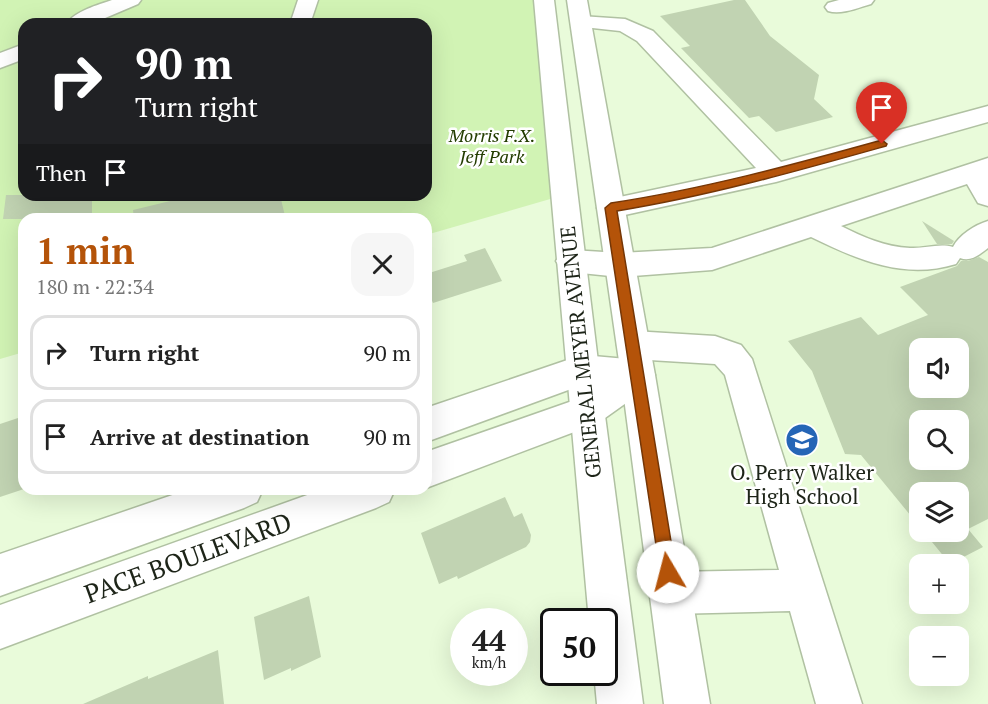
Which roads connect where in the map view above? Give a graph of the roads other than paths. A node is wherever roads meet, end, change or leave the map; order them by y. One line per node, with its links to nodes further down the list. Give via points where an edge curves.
1 (131, 0): 7 (main road)
2 (308, 0): 8 (main road)
3 (544, 0): 18 (main road, GENERAL MEYER AVENUE)
4 (864, 0): 5 (main road)
5 (835, 7)
6 (579, 11): 13 (main road, via 645,36); 15 (main road)
7 (87, 18)
8 (302, 18)
9 (18, 54): 10 (main road)
10 (0, 61)
11 (988, 114): 13 (main road)
12 (981, 169): 14 (main road); 16 (main road)
13 (776, 173): 15 (main road)
14 (988, 196)
15 (611, 208): 19 (main road)
16 (813, 225): 17 (main road, via 846,242 900,260 922,261); 19 (main road, via 712,259)
17 (967, 245)
18 (571, 261): 19 (main road); 21 (main road, GENERAL MEYER AVENUE)
19 (620, 265): 20 (main road)
20 (635, 360): 21 (main road); 22 (main road); 28 (main road, via 715,350 729,355 740,369); 29 (main road)
21 (582, 370): 22 (main road, GENERAL MEYER AVENUE); 23 (main road)
22 (586, 412): 24 (main road); 31 (main road, GENERAL MEYER AVENUE)
23 (432, 423)
24 (432, 469)
25 (227, 495): 27 (main road, PACE BOULEVARD)
26 (360, 495): 30 (main road, PACE BOULEVARD)
27 (0, 575)
28 (806, 590): 29 (main road); 33 (main road)
29 (671, 593): 32 (main road)
30 (0, 627)
31 (620, 704)
32 (687, 704)
33 (839, 704)

